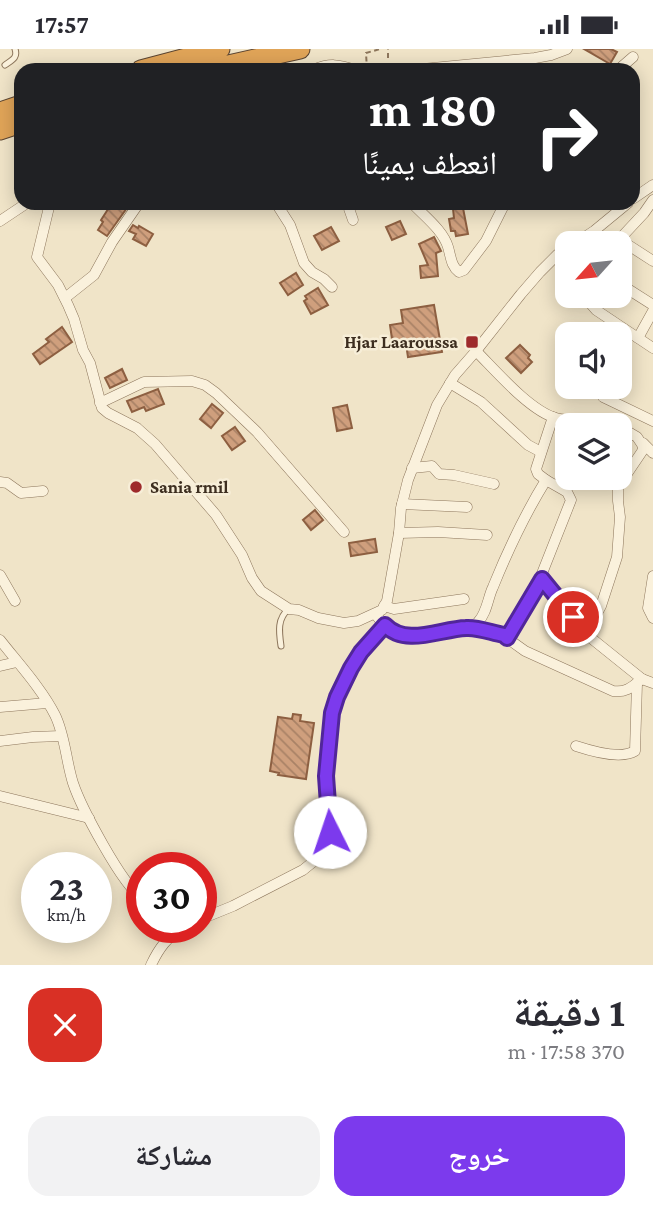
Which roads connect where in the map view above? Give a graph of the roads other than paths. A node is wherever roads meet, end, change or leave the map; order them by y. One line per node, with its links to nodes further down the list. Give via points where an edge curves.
1 (16, 49): 10 (lane, via 15,58)
2 (220, 49): 6 (highway)
3 (300, 49): 7 (highway)
4 (567, 49): 8 (street, via 535,58)
5 (633, 57): 9 (street)
6 (167, 63)
7 (237, 63)
8 (484, 63)
9 (626, 63)
10 (5, 65)
11 (653, 200): 20 (street)
12 (16, 210): 22 (street)
13 (48, 210): 30 (street, via 37,257)
14 (134, 210): 30 (street, via 93,275)
15 (280, 210): 28 (street, via 304,263)
16 (349, 210): 21 (street)
17 (418, 210): 18 (street, via 445,239 452,263 460,272 486,241)
18 (502, 210)
19 (620, 210): 23 (street)
20 (648, 216): 24 (street)
21 (353, 220)
22 (0, 221)
23 (594, 231)
24 (629, 231)
25 (632, 249): 27 (street)
26 (555, 257): 36 (street)
27 (653, 261)
28 (332, 287)
29 (632, 292): 31 (street)
30 (65, 298): 39 (street)
31 (653, 305)
32 (594, 308): 34 (street)
33 (653, 311): 34 (street)
34 (638, 338): 35 (street)
35 (653, 348)
36 (476, 351): 37 (street); 40 (street, via 536,408)
37 (450, 383): 44 (street, via 481,402); 46 (street)
38 (607, 399): 41 (street)
39 (100, 404): 53 (street, via 144,382 192,380 205,385 257,432); 62 (street, via 155,444 216,516 261,591)
40 (553, 417): 44 (street)
41 (653, 421)
42 (632, 434): 43 (street)
43 (643, 443): 45 (street); 67 (street, via 618,487 617,557 601,606)
44 (541, 452): 47 (street, via 536,470)
45 (653, 453)
46 (412, 468): 49 (street, via 432,466 439,474); 51 (street)
47 (546, 480): 58 (street, via 567,492 571,500); 66 (street, via 517,532 483,614)
48 (0, 482): 50 (street, via 21,493)
49 (494, 484)
50 (43, 491)
51 (402, 504): 52 (street); 54 (street)
52 (467, 506)
53 (344, 532)
54 (399, 533): 55 (street); 61 (street)
55 (487, 535)
56 (0, 575): 60 (street)
57 (653, 576): 64 (street, via 648,604)
58 (542, 579): 67 (street); 68 (street)
59 (464, 600): 61 (street, via 394,609)
60 (15, 601)
61 (384, 606): 63 (street)
62 (289, 609): 63 (street, via 344,624); 70 (lane, via 281,619)
63 (375, 614): 65 (street)
64 (653, 618)
65 (385, 625): 66 (street, via 400,635 412,636); 83 (street, via 351,668 332,713 326,776 330,832 324,853 303,870)
66 (468, 627): 68 (street)
67 (586, 633): 73 (street)
68 (507, 638): 73 (street, via 525,651 613,691 628,690)
69 (0, 641): 71 (street)
70 (281, 646)
71 (17, 663): 72 (street); 75 (street)
72 (0, 666)
73 (639, 681): 74 (street); 79 (street, via 635,751 600,753)
74 (653, 683)
75 (47, 703): 76 (street); 77 (street)
76 (0, 706)
77 (61, 736): 78 (street); 81 (street, via 76,792)
78 (0, 741)
79 (576, 747)
80 (0, 796): 81 (street)
81 (89, 818): 82 (street)
82 (126, 880)
83 (217, 912)
84 (164, 943): 85 (street)
85 (151, 965)

